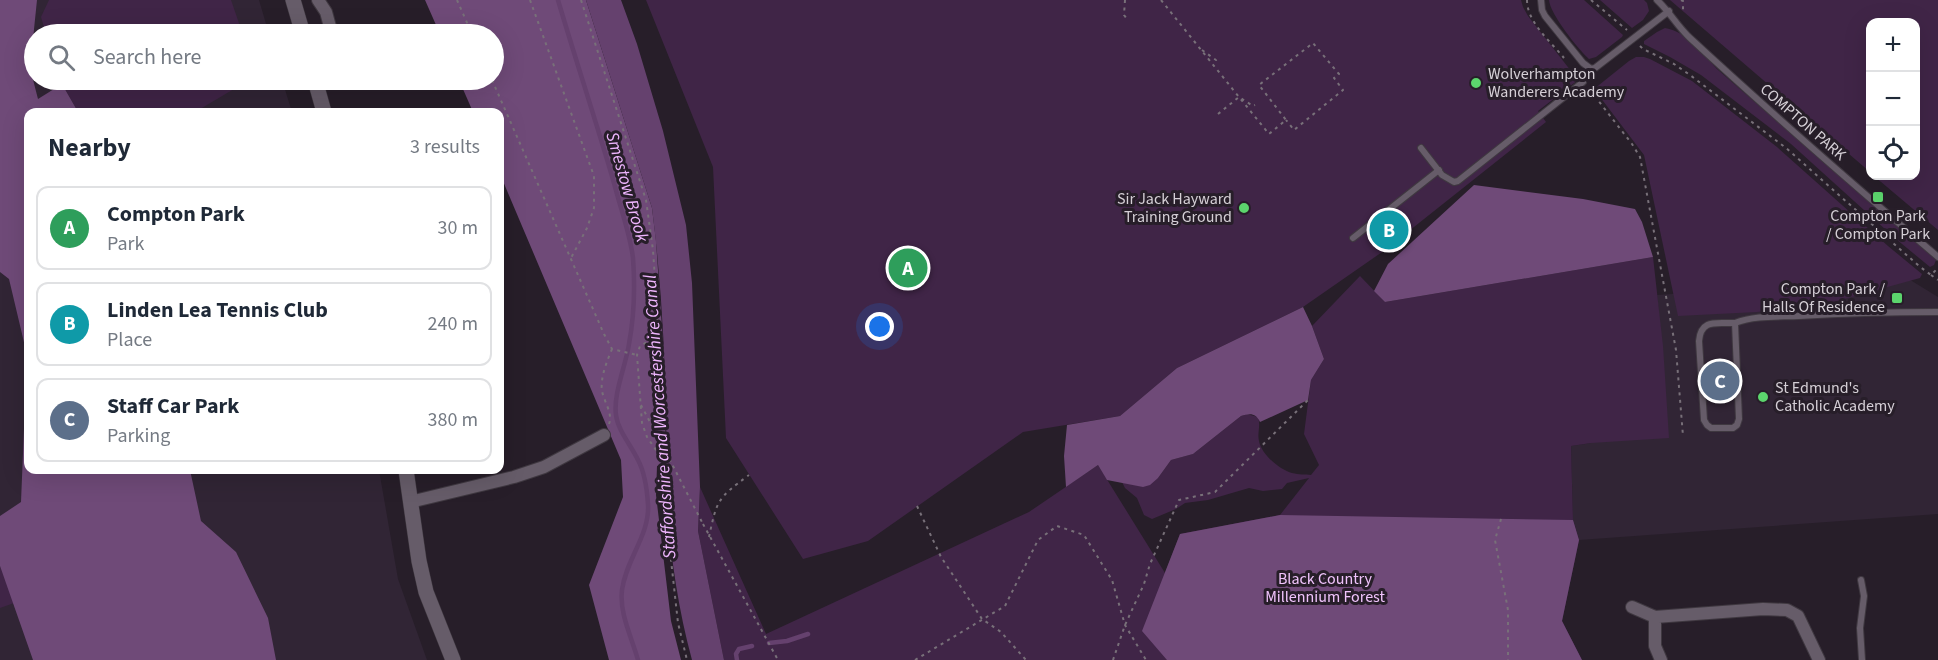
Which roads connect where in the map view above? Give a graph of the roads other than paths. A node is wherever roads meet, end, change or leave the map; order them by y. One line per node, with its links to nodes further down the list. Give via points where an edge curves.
1 (293, 0): 6 (main road)
2 (318, 0): 7 (street)
3 (1541, 0): 5 (lane, via 1545,16 1591,69)
4 (1657, 0): 5 (lane, COMPTON PARK)
5 (1669, 11): 14 (lane, COMPTON PARK, via 1682,31 1775,117)
6 (300, 24)
7 (329, 24)
8 (1583, 82): 12 (lane, via 1458,181 1449,180)
9 (318, 90): 10 (main road)
10 (323, 108)
11 (1421, 148): 12 (lane)
12 (1438, 170): 13 (lane)
13 (1353, 238)
14 (1938, 257)
15 (1938, 312): 16 (lane, via 1869,312)
16 (1735, 323): 16 (lane, via 1739,419 1733,428 1711,428 1704,420 1700,332 1707,324)
17 (604, 435): 19 (street, via 544,467)
18 (406, 474): 19 (main road)
19 (410, 502): 23 (main road, via 426,592)
20 (1861, 580): 26 (lane)
21 (1632, 607): 22 (street)
22 (1655, 617): 24 (street, via 1655,646); 25 (street, via 1787,610 1798,616)
23 (453, 660)
24 (1661, 660)
25 (1819, 660)
26 (1862, 660)

